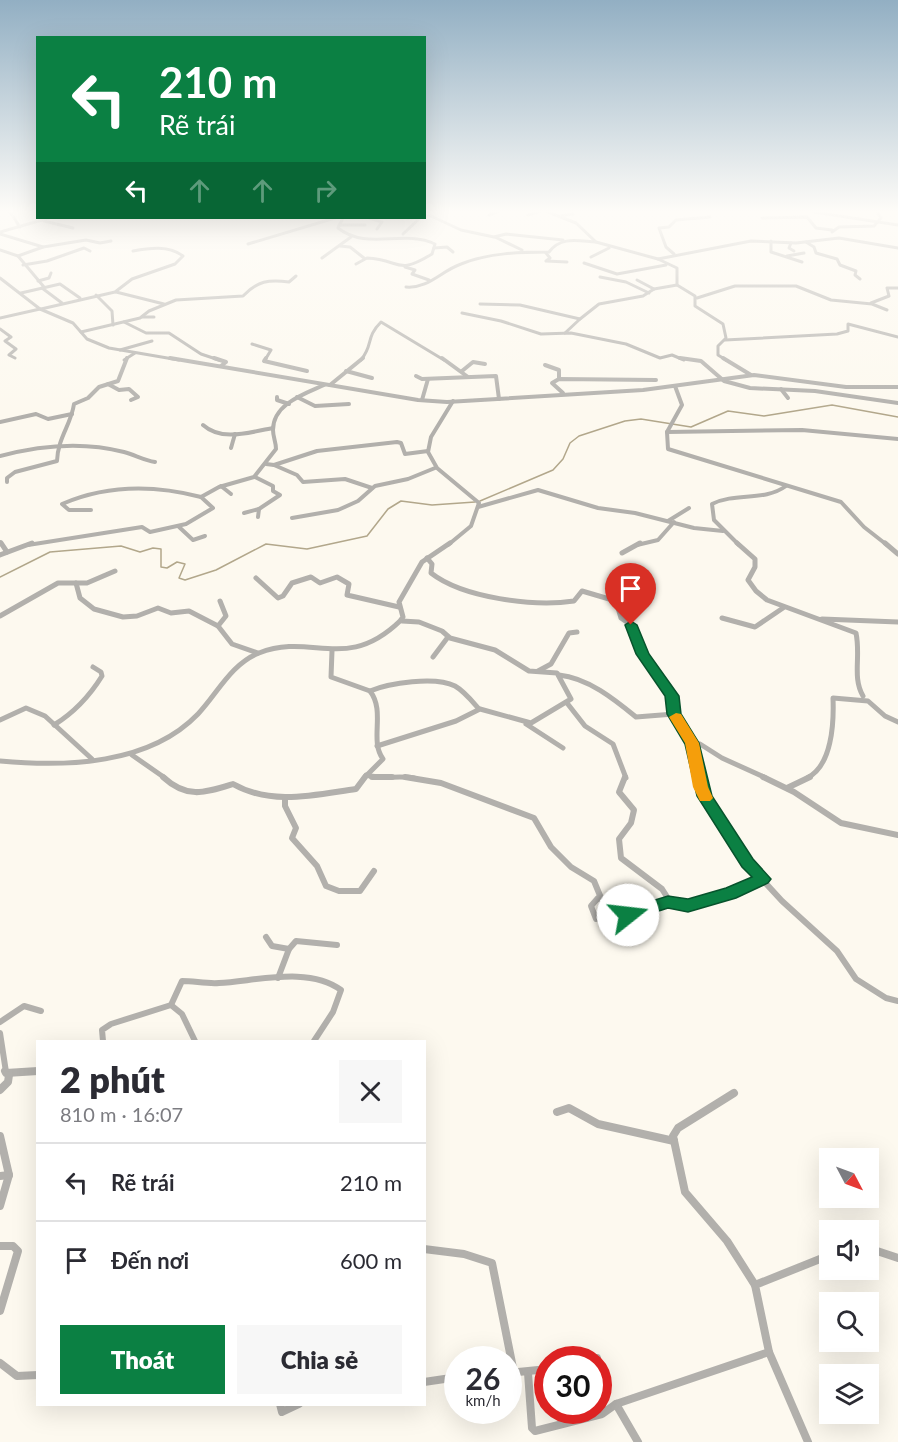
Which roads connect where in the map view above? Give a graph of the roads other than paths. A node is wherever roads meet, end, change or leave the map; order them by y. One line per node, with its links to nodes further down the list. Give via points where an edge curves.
1 (2, 279): 16 (street)
2 (42, 279): 7 (street)
3 (132, 279): 15 (street)
4 (292, 279): 23 (street, via 255,283 243,296)
5 (612, 279): 17 (street)
6 (677, 279): 10 (street)
7 (38, 280): 11 (street)
8 (429, 280): 12 (street, via 416,289)
9 (637, 280): 14 (street)
10 (677, 285): 14 (street); 20 (street)
11 (43, 287): 16 (street); 19 (street, via 60,284); 21 (street)
12 (406, 287)
13 (898, 288): 22 (street, via 887,288 889,296)
14 (654, 290): 17 (street)
15 (116, 292): 18 (street); 23 (street)
16 (21, 293): 25 (street)
17 (649, 293): 31 (street, via 600,304)
18 (96, 295): 19 (street); 33 (street, via 112,311)
19 (80, 298): 21 (street)
20 (697, 298): 22 (street, via 730,287 764,284 799,286 849,304); 38 (street, via 695,306 723,324)
21 (62, 303): 25 (street)
22 (871, 303): 26 (street)
23 (168, 304): 28 (street)
24 (480, 304): 31 (street, via 520,305)
25 (41, 309): 30 (street); 35 (street, via 70,322)
26 (887, 310)
27 (462, 313): 36 (street, via 540,334)
28 (142, 317): 29 (street); 32 (street)
29 (154, 317)
30 (0, 318)
31 (580, 319): 36 (street)
32 (124, 322): 33 (street); 47 (street, via 146,333 169,333 201,354 226,362)
33 (113, 325): 35 (street)
34 (0, 329): 43 (street, via 11,337 4,341 16,349 9,355)
35 (81, 332): 41 (street, via 87,339)
36 (565, 333): 59 (street, via 626,344 660,358 672,355 701,361)
37 (898, 337): 38 (street, via 862,324 848,324 848,331 835,334)
38 (725, 340): 52 (street, via 716,349 718,355)
39 (152, 341): 41 (street)
40 (252, 344): 44 (street, via 271,350 263,360)
41 (120, 350): 42 (street)
42 (135, 353): 47 (street); 60 (street, via 124,360 118,380)
43 (15, 358)
44 (272, 362): 48 (street); 51 (street)
45 (486, 364): 50 (street, via 473,362)
46 (545, 365): 57 (street, via 559,370)
47 (221, 366): 51 (street)
48 (307, 371)
49 (346, 371): 50 (street, via 367,355 372,343 370,333 381,322); 55 (street); 61 (street)
50 (462, 371): 54 (street)
51 (259, 373): 61 (street)
52 (751, 375): 59 (street); 63 (street, via 846,387)
53 (416, 376): 56 (street)
54 (468, 377): 56 (street); 69 (street, via 497,376)
55 (372, 378)
56 (428, 379): 71 (street)
57 (559, 379): 58 (street); 65 (street, via 552,384)
58 (656, 380)
59 (723, 380): 62 (street); 64 (street, via 752,388)
60 (108, 384): 70 (street, via 119,390 129,389 138,397); 76 (street, via 75,403)
61 (328, 385): 67 (street); 71 (street)
62 (675, 386): 65 (street); 78 (street, via 682,405)
63 (898, 387)
64 (781, 389): 68 (street); 73 (street)
65 (563, 393): 69 (street)
66 (277, 397): 74 (street)
67 (297, 397): 74 (street); 75 (street, via 315,406)
68 (788, 398)
69 (500, 399): 72 (street)
70 (131, 400)
71 (422, 400): 72 (street)
72 (453, 401): 86 (street, via 431,438)
73 (898, 403)
74 (289, 404): 80 (street, via 279,410)
75 (350, 404)
76 (72, 414): 77 (street, via 48,419 36,414); 84 (street)
77 (1, 420)
78 (672, 421): 81 (street)
79 (203, 425): 82 (street, via 214,433)
80 (273, 428): 82 (street); 89 (street, via 276,446)
81 (667, 430): 83 (street, via 802,430); 95 (street, via 665,444 671,451)
82 (235, 434): 85 (street)
83 (898, 439)
84 (58, 443): 87 (street); 88 (street, via 119,450); 93 (street, via 57,461 12,473)
85 (231, 448)
86 (428, 451): 90 (street, via 405,454 397,442 317,451); 91 (street)
87 (0, 456)
88 (155, 462)
89 (266, 464): 90 (street); 92 (street)
90 (274, 465): 96 (street, via 304,482 340,477 362,481)
91 (435, 468): 96 (street); 99 (street, via 464,486)
92 (255, 477): 94 (street); 101 (street, via 273,486 273,491 280,495)
93 (7, 482)
94 (221, 486): 97 (street); 98 (street)
95 (786, 486): 108 (street, via 777,495 733,496 713,503 711,512); 113 (street, via 844,503 864,527)
96 (372, 488): 105 (street, via 358,501 338,510)
97 (231, 494)
98 (201, 497): 102 (street, via 169,489 144,489 88,493 62,505 69,510); 107 (street, via 213,508)
99 (476, 503): 106 (street, via 538,490 590,507); 115 (street, via 475,521 468,530)
100 (689, 508): 106 (street)
101 (259, 509): 103 (street); 104 (street)
102 (91, 510)
103 (244, 513)
104 (258, 518)
105 (292, 518)
106 (671, 522): 108 (street); 112 (street, via 657,540)
107 (178, 526): 109 (street, via 193,540); 111 (street, via 150,532 142,527 35,543)
108 (723, 531): 121 (street, via 755,559 750,584)
109 (205, 536)
110 (0, 542): 111 (street)
111 (7, 552): 114 (street)
112 (622, 553)
113 (898, 554)
114 (0, 555)
115 (427, 558): 120 (street, via 419,565); 140 (street, via 434,577 489,595 548,605 570,603 582,591 613,599 618,603 621,618 631,625 642,654 672,696)
116 (115, 571): 118 (street, via 87,583)
117 (256, 578): 120 (street, via 278,598 293,582 311,577 320,583 337,577 350,584 347,595)
118 (76, 583): 122 (street, via 58,583); 127 (street, via 74,590 79,601 112,616 138,616 158,608 171,613 189,611)
119 (220, 601): 127 (street, via 226,616)
120 (399, 607): 125 (street)
121 (783, 608): 123 (street, via 755,627); 124 (street)
122 (0, 616)
123 (722, 618)
124 (820, 619): 126 (street); 137 (street, via 856,633 860,651 856,684)
125 (402, 621): 129 (street, via 419,622); 130 (street, via 366,646)
126 (898, 622)
127 (218, 626): 131 (street, via 232,644)
128 (577, 632): 134 (street, via 568,635 548,667)
129 (448, 637): 132 (street); 134 (street, via 495,650)
130 (333, 651): 131 (street); 136 (street, via 330,675 334,680)
131 (258, 653): 148 (street, via 224,681 183,727 155,746)
132 (433, 657)
133 (93, 667): 144 (street, via 102,676 86,702)
134 (534, 672): 135 (street)
135 (559, 675): 138 (street, via 571,695); 140 (street, via 610,695 636,717)
136 (370, 691): 139 (street, via 389,683 447,683); 146 (street, via 376,700)
137 (863, 696)
138 (567, 703): 143 (street); 158 (street, via 585,726 613,744 626,776 619,792 634,810 631,823 619,839 621,858 662,889)
139 (479, 709): 143 (street); 146 (street, via 456,721)
140 (674, 714): 145 (street)
141 (0, 720): 144 (street, via 26,708)
142 (898, 722): 152 (street, via 868,700 833,698 834,718 823,763 813,775)
143 (525, 723): 147 (street)
144 (54, 725): 149 (street)
145 (692, 743): 152 (street, via 743,771); 156 (street, via 704,796 747,863)
146 (377, 746): 151 (street, via 383,759)
147 (563, 748)
148 (131, 755): 149 (street); 153 (street, via 155,769 177,790 207,792 233,784 247,792)
149 (92, 759): 150 (street, via 38,765)
150 (0, 761)
151 (366, 775): 153 (street, via 354,790); 157 (street, via 441,783 534,818 551,847 571,867 594,881)
152 (786, 788): 154 (street, via 839,822)
153 (285, 799): 155 (street, via 296,828 291,835 317,866 327,886 339,891 360,891)
154 (898, 835)
155 (374, 871)
156 (763, 879): 158 (street, via 685,906); 164 (street, via 782,902 841,956 856,979)
157 (601, 898): 158 (street, via 628,915); 159 (street, via 591,906)
158 (668, 902)
159 (596, 919)
160 (266, 937): 162 (street, via 272,946)
161 (337, 945): 162 (street, via 301,939)
162 (289, 949): 163 (street)
163 (278, 978): 165 (street, via 220,983 182,981); 171 (street, via 319,981 340,988 333,1012)
164 (898, 1001)
165 (171, 1005): 169 (street, via 111,1024 102,1030); 170 (street, via 182,1014)
166 (41, 1011): 167 (street, via 21,1005)
167 (0, 1022)
168 (0, 1033): 173 (street, via 4,1070)
169 (103, 1040)
170 (195, 1040)
171 (315, 1040)
172 (36, 1071): 173 (street)
173 (9, 1075): 174 (street)
174 (0, 1090)
175 (734, 1093): 178 (street, via 678,1128)
176 (557, 1112): 178 (street, via 569,1108 598,1124)
177 (0, 1136): 179 (street)
178 (674, 1141): 187 (street, via 685,1192 724,1238)
179 (9, 1175): 180 (street); 181 (street)
180 (0, 1176)
181 (0, 1206)
182 (0, 1246): 188 (street, via 14,1246 18,1251)
183 (426, 1249): 189 (street, via 464,1254 492,1263)
184 (879, 1252): 185 (street)
185 (898, 1258)
186 (819, 1259): 187 (street)
187 (755, 1285): 190 (street)
188 (0, 1311)
189 (507, 1346)
190 (769, 1352): 198 (street); 202 (street)
191 (0, 1363): 195 (street, via 15,1377)
192 (534, 1372): 194 (street)
193 (522, 1373): 194 (street)
194 (528, 1373): 198 (street, via 535,1431 602,1414)
195 (36, 1376)
196 (444, 1379): 197 (street)
197 (426, 1382)
198 (616, 1404): 201 (street)
199 (280, 1406): 200 (street, via 282,1412)
200 (295, 1406)
201 (638, 1442)
202 (808, 1442)

